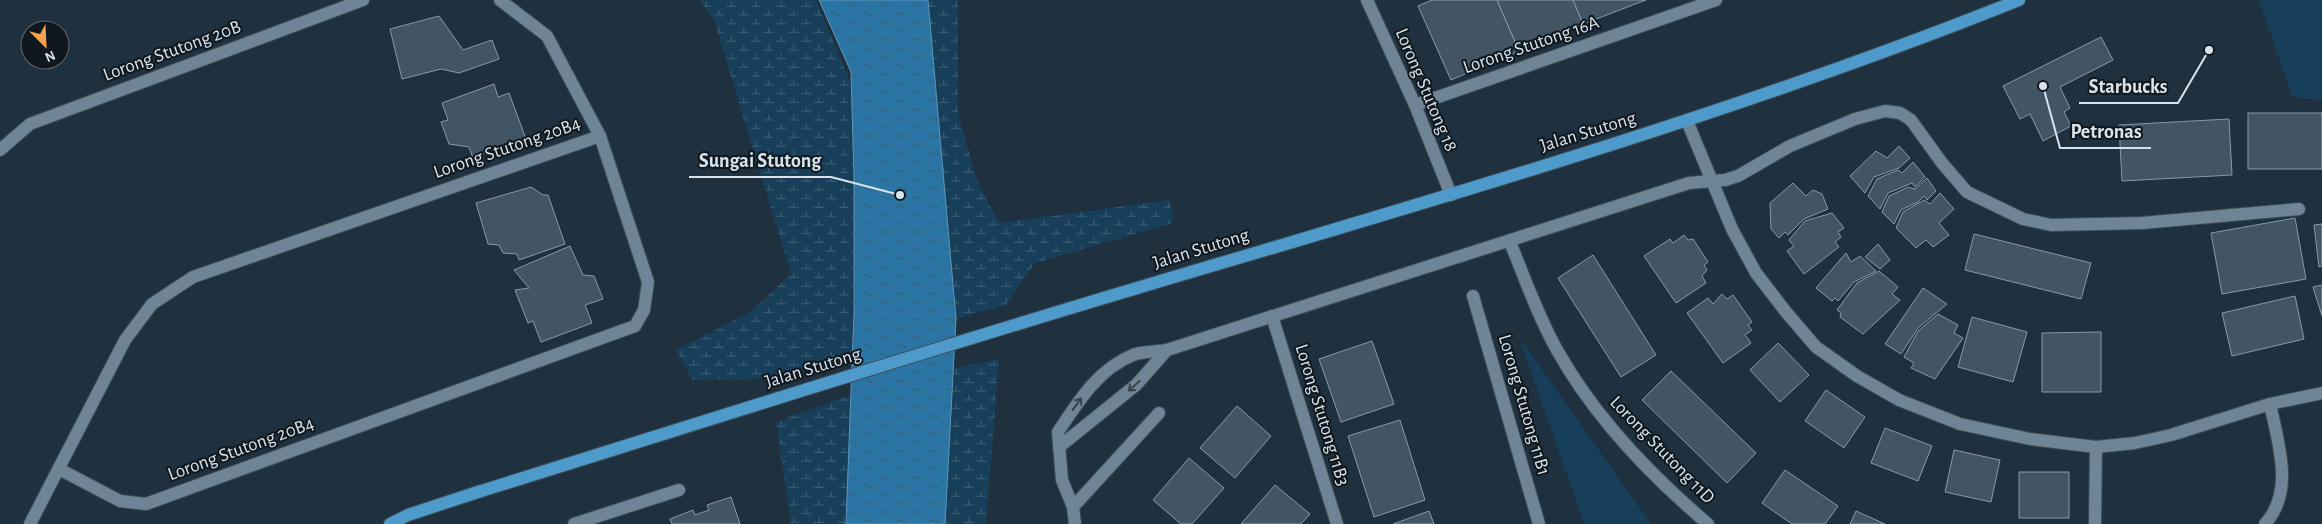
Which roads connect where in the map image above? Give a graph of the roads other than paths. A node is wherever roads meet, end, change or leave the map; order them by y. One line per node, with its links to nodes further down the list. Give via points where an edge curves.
1 (363, 0): 9 (street, Lorong Stutong 20B, via 30,124)
2 (500, 0): 8 (street, via 547,36)
3 (1367, 0): 6 (street, Lorong Stutong 18)
4 (1716, 0): 6 (street, Lorong Stutong 16A)
5 (2019, 0): 7 (main road, Jalan Stutong)
6 (1415, 105): 11 (street, Lorong Stutong 18)
7 (1687, 121): 10 (street); 11 (main road, Jalan Stutong)
8 (600, 136): 22 (street, Lorong Stutong 20B4, via 193,277 152,304 125,340); 22 (street, Lorong Stutong 20B4, via 648,282 644,310 635,326 146,504 120,501)
9 (0, 150)
10 (1712, 182): 12 (street, via 1738,176 1790,146 1855,119 1885,111 1900,113 1911,120 1967,192 2023,219 2051,225 2142,223); 13 (street, via 1689,183); 21 (street, via 1756,273 1816,347 1857,376 1899,400 1960,424 2030,439)
11 (1451, 195): 26 (main road, Jalan Stutong, via 1029,320 408,514)
12 (2299, 209)
13 (1510, 242): 15 (street); 31 (street, Lorong Stutong 11D, via 1536,306 1580,387 1612,431)
14 (1473, 296): 30 (street, Lorong Stutong 11B1)
15 (1272, 316): 16 (street); 29 (street, Lorong Stutong 11B3)
16 (1167, 350): 20 (street, one-way to 20, via 1136,385); 20 (street, one-way to 16, via 1058,432 1095,381 1134,354)
17 (2322, 393): 18 (street)
18 (2270, 404): 21 (street, via 2171,435); 33 (street, via 2282,466 2282,486 2278,503)
19 (1159, 413): 24 (street)
20 (1059, 447): 24 (street, via 1062,480)
21 (2096, 447): 32 (street)
22 (59, 469): 25 (street, Lorong Stutong 20B4)
23 (679, 490): 27 (street)
24 (1073, 507): 28 (street)
25 (30, 524)
26 (390, 524)
27 (574, 524)
28 (1075, 524)
29 (1337, 524)
30 (1539, 524)
31 (1708, 524)
32 (2095, 524)
33 (2265, 524)

